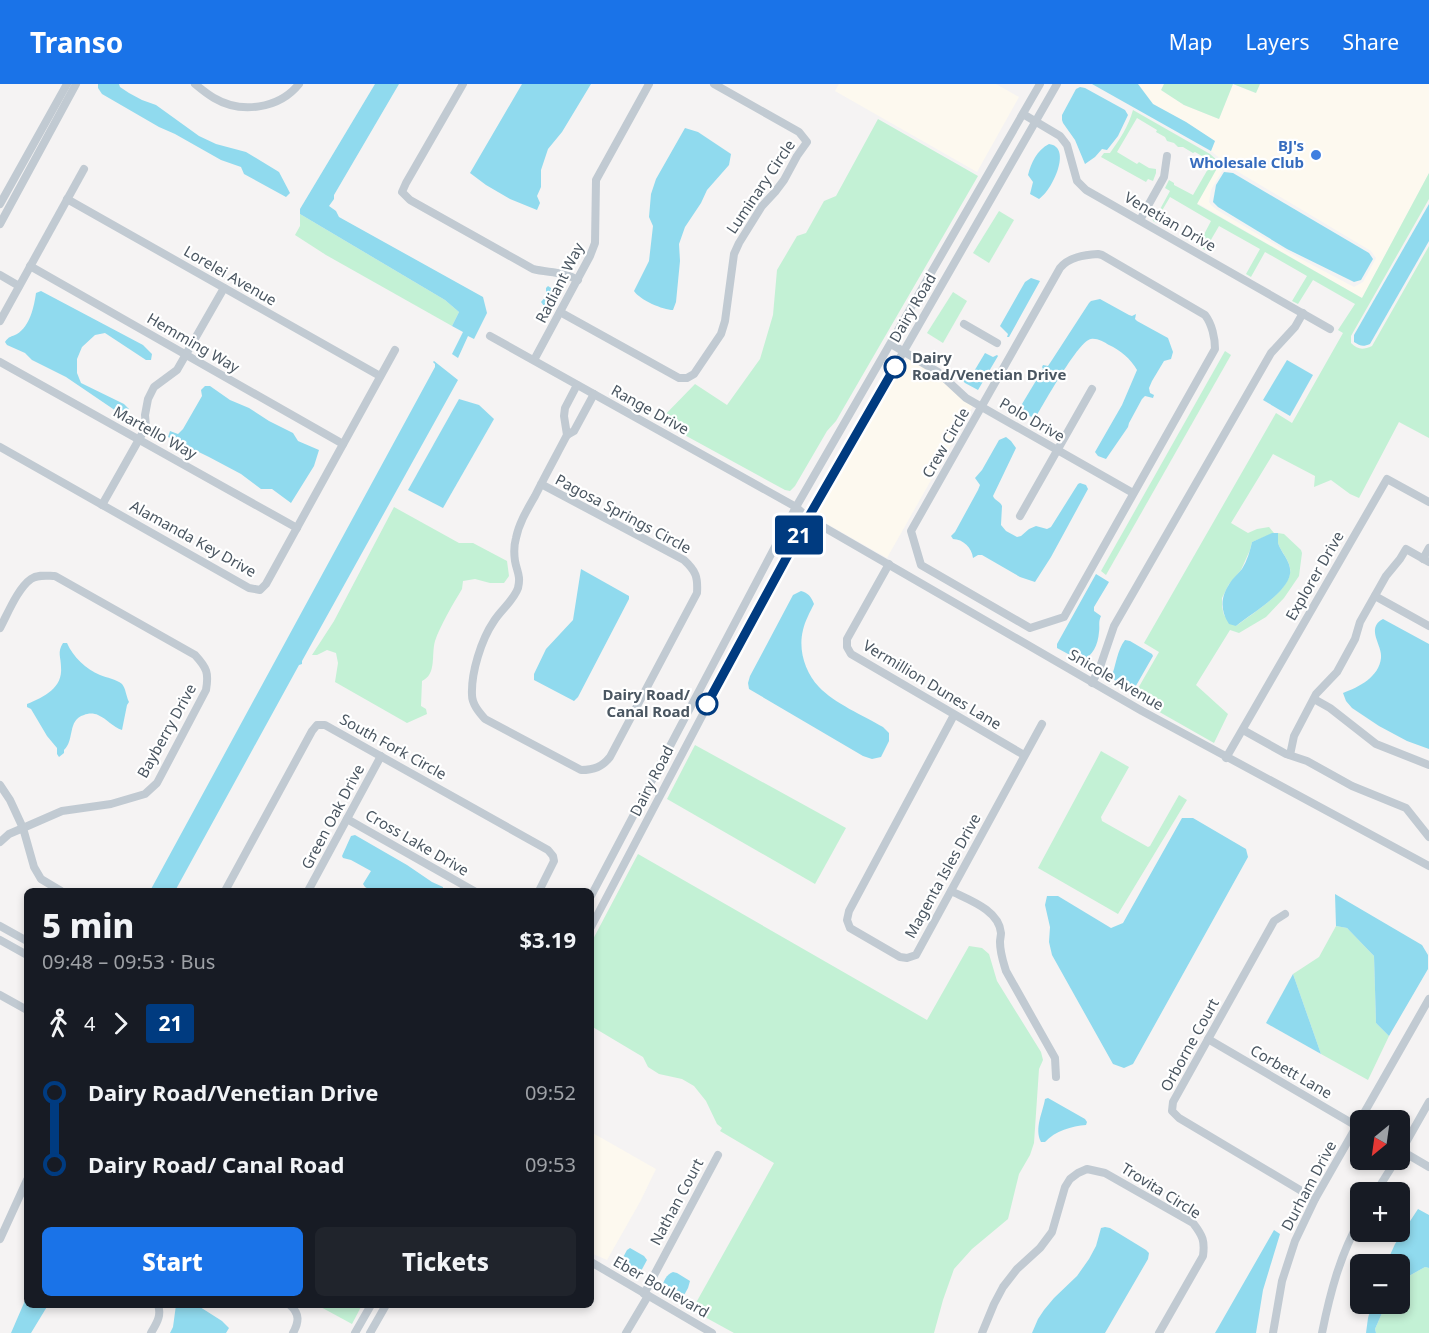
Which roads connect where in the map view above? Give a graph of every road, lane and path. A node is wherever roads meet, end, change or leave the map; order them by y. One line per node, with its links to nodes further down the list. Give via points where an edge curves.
1 (67, 84): 15 (street)
2 (76, 84): 17 (street)
3 (195, 84): 4 (street, via 215,99 240,107 260,107 280,100)
4 (299, 84)
5 (463, 84): 20 (street, via 402,192 533,269 558,272)
6 (650, 84): 20 (street, Radiant Way, via 596,180 595,243)
7 (714, 84): 24 (street, Luminary Circle, via 799,132 807,142 739,243 721,334 694,374 679,378)
8 (1040, 84): 10 (street, Dairy Road)
9 (1057, 84): 11 (street, Dairy Road)
10 (1023, 114): 11 (street, Venetian Drive); 31 (street, Dairy Road)
11 (1036, 121): 16 (street, Venetian Drive, via 1060,136 1067,146 1077,181 1086,190); 33 (street, Dairy Road)
12 (1167, 156): 16 (street, via 1164,177)
13 (84, 169): 14 (street)
14 (68, 199): 18 (street); 22 (street, Lorelei Avenue)
15 (0, 204)
16 (1140, 220): 25 (street, Venetian Drive)
17 (0, 224)
18 (30, 266): 21 (street); 34 (street, Hemming Way)
19 (0, 275): 21 (street)
20 (578, 280): 24 (street, Radiant Way)
21 (19, 286): 23 (street)
22 (224, 288): 34 (street); 37 (street, Lorelei Avenue)
23 (3, 307): 26 (street)
24 (560, 312): 35 (street, Radiant Way)
25 (1303, 313): 28 (street, Venetian Drive); 63 (street, via 1271,353 1114,626)
26 (0, 321)
27 (964, 324): 30 (street)
28 (1330, 328)
29 (490, 336): 35 (street, Range Drive)
30 (998, 343)
31 (891, 344): 33 (street, Polo Drive); 51 (street, Dairy Road)
32 (394, 350): 37 (street, Alamanda Key Drive)
33 (904, 351): 41 (street, Polo Drive); 53 (street, Dairy Road)
34 (186, 355): 43 (street, via 177,370 154,387 147,399 146,427); 44 (street, Hemming Way)
35 (534, 360): 38 (street, Range Drive)
36 (0, 362): 43 (street, Martello Way)
37 (380, 376): 44 (street, Alamanda Key Drive)
38 (577, 385): 40 (street, Range Drive); 42 (street, Pagosa Springs Circle, via 565,408)
39 (1092, 389): 46 (street)
40 (594, 394): 42 (street, Pagosa Springs Circle, via 574,431); 51 (street, Range Drive)
41 (982, 407): 46 (street, Polo Drive); 48 (street, Crew Circle, via 911,531 921,566 1030,628 1064,617); 48 (street, Crew Circle, via 1063,264 1083,256 1102,255 1205,315 1216,345)
42 (567, 435): 47 (street, Pagosa Springs Circle)
43 (138, 439): 50 (street); 54 (street, Martello Way)
44 (343, 444): 54 (street, Alamanda Key Drive)
45 (0, 447): 50 (street, Alamanda Key Drive)
46 (1058, 450): 48 (street, Polo Drive); 52 (street)
47 (541, 484): 47 (street, Pagosa Springs Circle, via 684,560 696,573 697,593 610,757 591,770 581,770 484,719 471,697 482,642 516,594 520,575 514,551 516,538)
48 (1133, 493)
49 (1429, 502): 67 (street, Explorer Drive, via 1387,479)
50 (102, 505): 54 (street, Alamanda Key Drive, via 249,588 260,590)
51 (796, 507): 53 (street, Snicole Avenue); 61 (street, Dairy Road)
52 (1020, 516)
53 (808, 518): 57 (street, Snicole Avenue); 62 (street, Dairy Road)
54 (297, 528)
55 (1429, 548): 56 (street)
56 (1426, 561): 58 (street, via 1406,549)
57 (889, 564): 63 (street, Snicole Avenue); 65 (street, Vermillion Dunes Lane, via 847,639 847,646 851,654)
58 (1375, 596): 59 (street); 64 (street, via 1337,672)
59 (1429, 626)
60 (0, 628): 75 (street, Bayberry Drive, via 21,589 33,577 55,576 195,655 205,666 208,679 206,690 162,772 146,794 62,811)
61 (710, 671): 62 (street); 78 (street, Dairy Road)
62 (722, 678): 79 (street, Dairy Road)
63 (1092, 683): 71 (street, Snicole Avenue)
64 (1314, 699): 69 (street, via 1294,736); 72 (street, via 1376,744)
65 (954, 715): 68 (street, Vermillion Dunes Lane); 87 (street, Magenta Isles Drive, via 847,920 850,928 907,958 916,955)
66 (1042, 724): 68 (street, Magenta Isles Drive)
67 (1243, 730): 69 (street); 71 (street, Explorer Drive)
68 (1024, 755): 87 (street, Magenta Isles Drive)
69 (1290, 755): 76 (street, via 1406,808)
70 (381, 756): 74 (street, Green Oak Drive); 82 (street, South Fork Circle, via 325,724 317,725); 85 (street, South Fork Circle, via 548,850 554,861)
71 (1227, 758): 80 (street, Snicole Avenue)
72 (1429, 765)
73 (0, 785): 75 (street)
74 (347, 819): 83 (street, Green Oak Drive); 84 (street, Cross Lake Drive)
75 (23, 828): 77 (street, Bayberry Drive); 81 (street, via 34,867 41,879)
76 (1428, 830)
77 (0, 842)
78 (619, 842): 79 (street); 86 (street, Dairy Road)
79 (632, 849): 89 (street, Dairy Road)
80 (1429, 866)
81 (56, 888)
82 (227, 888)
83 (310, 888)
84 (460, 888)
85 (540, 888)
86 (594, 890)
87 (951, 891): 98 (street, via 990,912 997,920 1006,971 1055,1058)
88 (1285, 915): 97 (street, Orborne Court, via 1274,921)
89 (594, 921)
90 (0, 926): 91 (street)
91 (24, 939)
92 (0, 940): 93 (street)
93 (24, 953)
94 (0, 995): 96 (street)
95 (1429, 999): 100 (street, Durham Drive)
96 (24, 1008)
97 (1208, 1039): 101 (street, Corbett Lane); 108 (street, Orborne Court, via 1173,1102 1172,1111)
98 (1056, 1077)
99 (1429, 1102): 102 (street)
100 (1368, 1110)
101 (1350, 1121)
102 (1410, 1134)
103 (1350, 1141): 108 (street, Durham Drive)
104 (718, 1155): 112 (street, Nathan Court)
105 (1410, 1157): 106 (street)
106 (1429, 1167)
107 (24, 1187): 109 (street)
108 (1315, 1199): 125 (street, Durham Drive, via 1282,1281)
109 (0, 1239)
110 (1350, 1240): 126 (street, via 1333,1282)
111 (594, 1264): 112 (street, Eber Boulevard)
112 (646, 1295): 121 (street, Nathan Court); 122 (street, Eber Boulevard)
113 (159, 1308): 117 (street)
114 (293, 1308): 118 (street, via 298,1317)
115 (369, 1308): 119 (street)
116 (384, 1308): 120 (street)
117 (151, 1333)
118 (293, 1333)
119 (355, 1333)
120 (370, 1333)
121 (626, 1333)
122 (712, 1333)
123 (982, 1333): 124 (street, Trovita Circle, via 1003,1287 1052,1232 1070,1179 1087,1169 1106,1173 1193,1223 1202,1234 1203,1256)
124 (1158, 1333)
125 (1273, 1333)
126 (1322, 1333)

